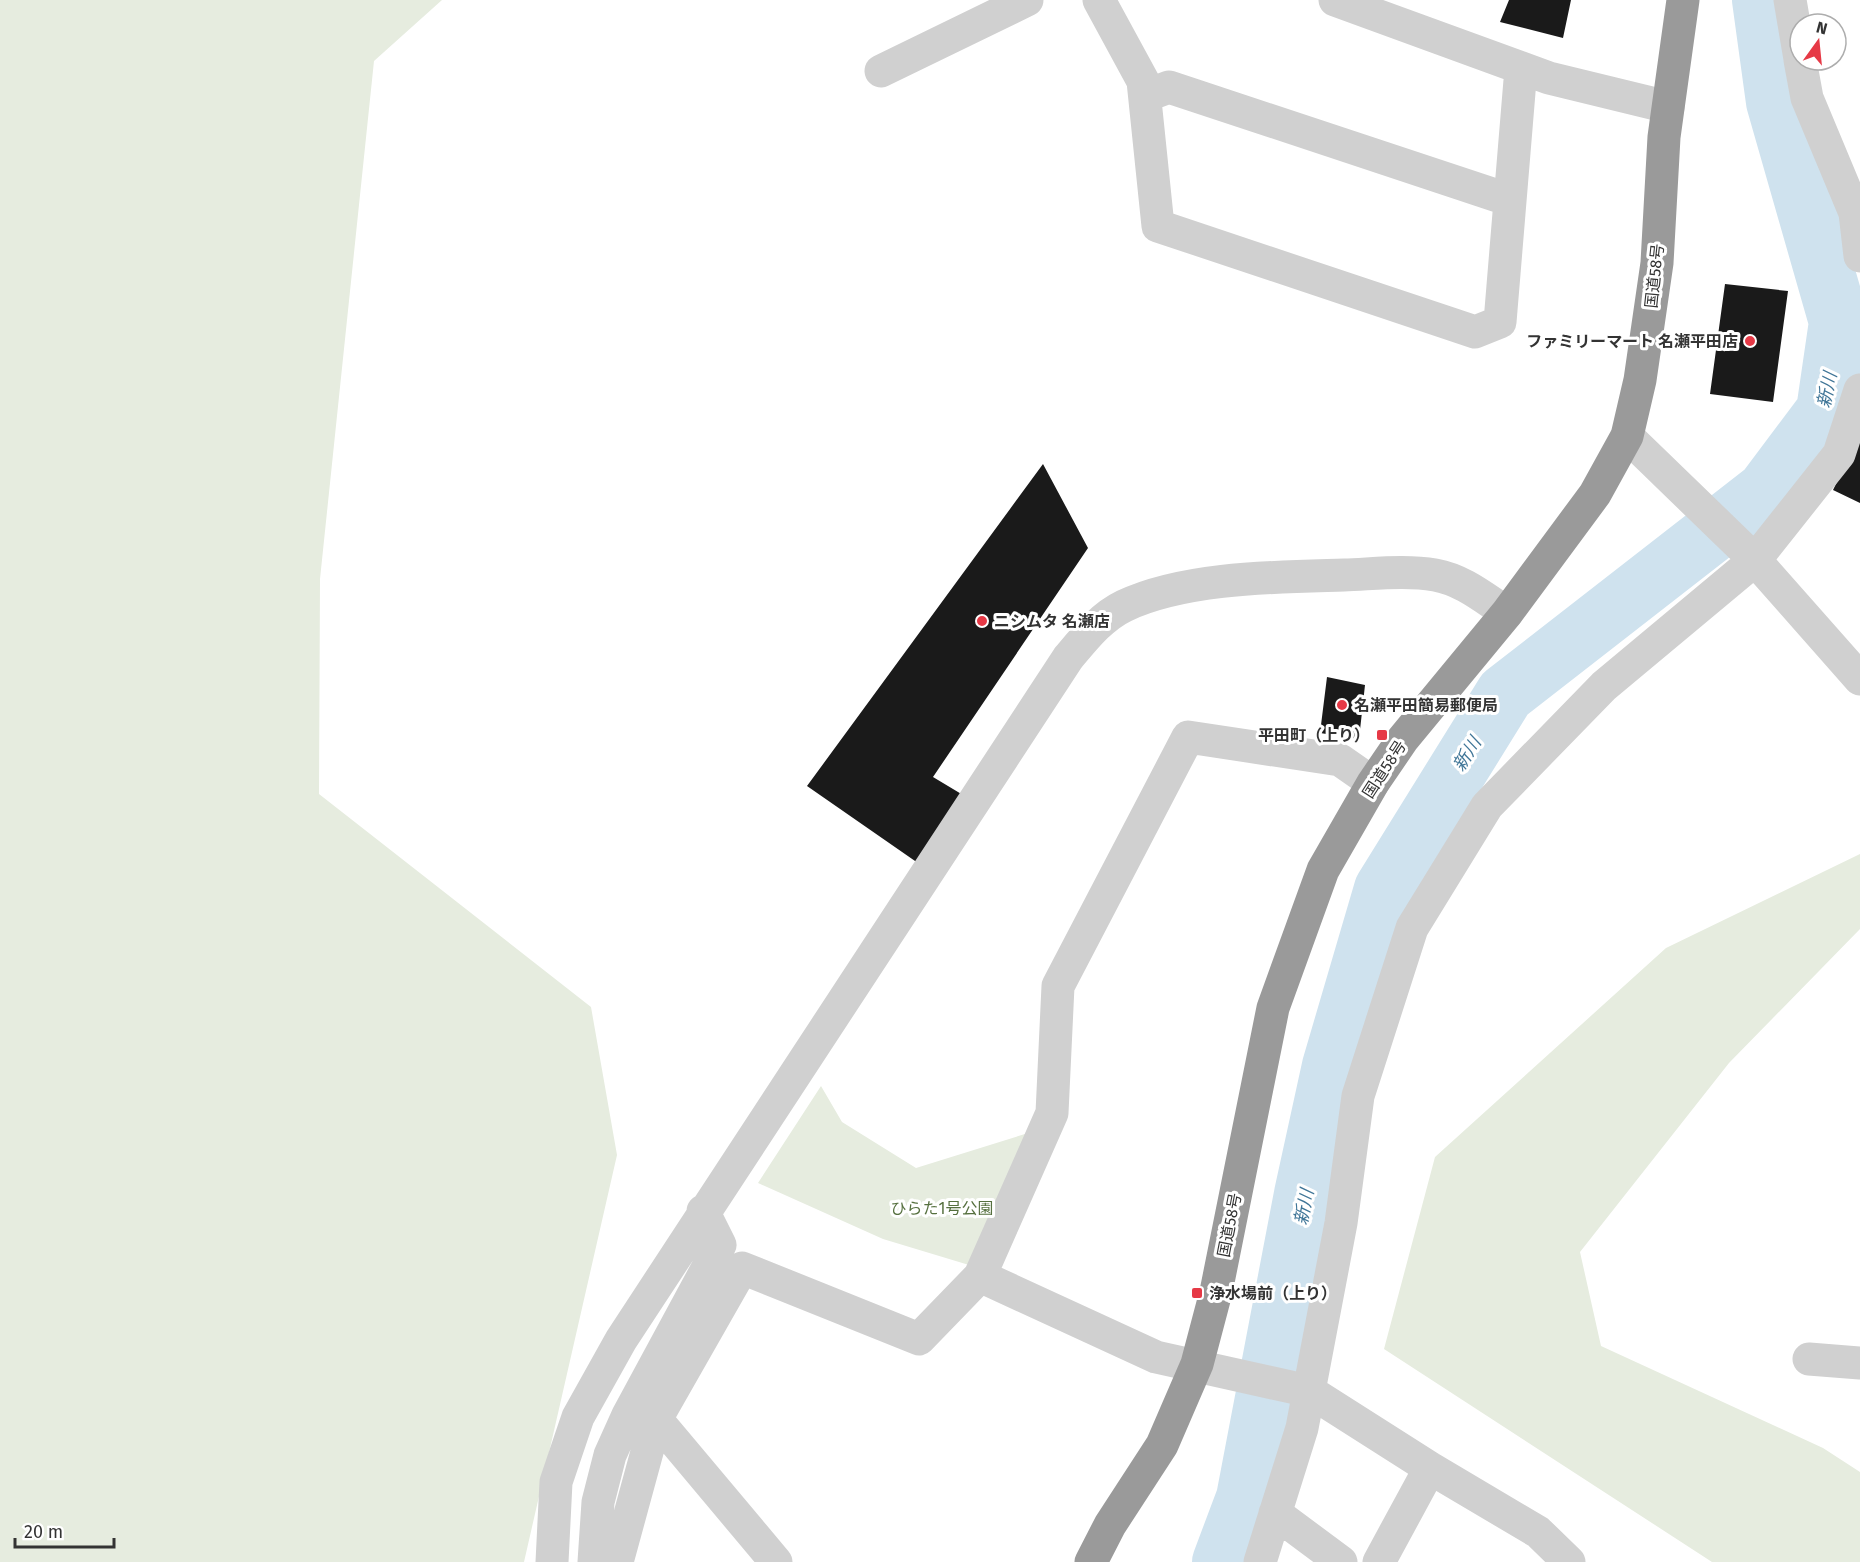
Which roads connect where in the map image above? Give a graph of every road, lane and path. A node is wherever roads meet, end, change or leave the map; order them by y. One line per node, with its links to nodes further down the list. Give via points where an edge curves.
1 (1027, 0): 6 (street)
2 (1099, 0): 8 (street, via 1143,81)
3 (1335, 0): 5 (street)
4 (1683, 0): 9 (highway, 国道58号)
5 (1521, 68): 9 (street); 10 (street)
6 (881, 71)
7 (1802, 72): 11 (street, via 1807,98 1856,213)
8 (1145, 96): 10 (street, via 1169,87); 10 (street, via 1158,226 1475,332 1500,322)
9 (1668, 107): 13 (highway, 国道58号, via 1657,263 1640,380)
10 (1510, 200)
11 (1860, 256)
12 (1860, 390): 14 (street, via 1839,454)
13 (1627, 436): 14 (street); 15 (highway, 国道58号, via 1595,494)
14 (1755, 560): 16 (street); 23 (street, via 1604,686 1487,806 1412,927 1358,1096 1341,1223)
15 (1507, 613): 17 (highway, 国道58号, via 1403,739); 18 (street, via 1462,583 1435,575 1397,573 1273,578 1176,590 1124,606 1092,629 1068,658)
16 (1860, 679)
17 (1373, 783): 19 (street, via 1340,760 1188,737 1058,986 1052,1113); 22 (highway, 国道58号, via 1323,870 1273,1008 1216,1292)
18 (703, 1211): 27 (street, via 621,1340 578,1417 556,1482); 28 (street, via 720,1245 610,1455 598,1502)
19 (980, 1276): 22 (street, via 1156,1357); 24 (street, via 919,1339 742,1268)
20 (1809, 1359): 21 (street)
21 (1860, 1363)
22 (1197, 1364): 23 (street); 31 (highway, 国道58号, via 1162,1445)
23 (1309, 1391): 25 (street); 26 (street, via 1302,1428)
24 (656, 1419): 29 (street); 30 (street)
25 (1430, 1468): 34 (street); 35 (street, via 1538,1532)
26 (1275, 1512): 32 (street); 33 (street)
27 (552, 1562)
28 (594, 1562)
29 (617, 1562)
30 (776, 1562)
31 (1090, 1562)
32 (1260, 1562)
33 (1341, 1562)
34 (1379, 1562)
35 (1569, 1562)

